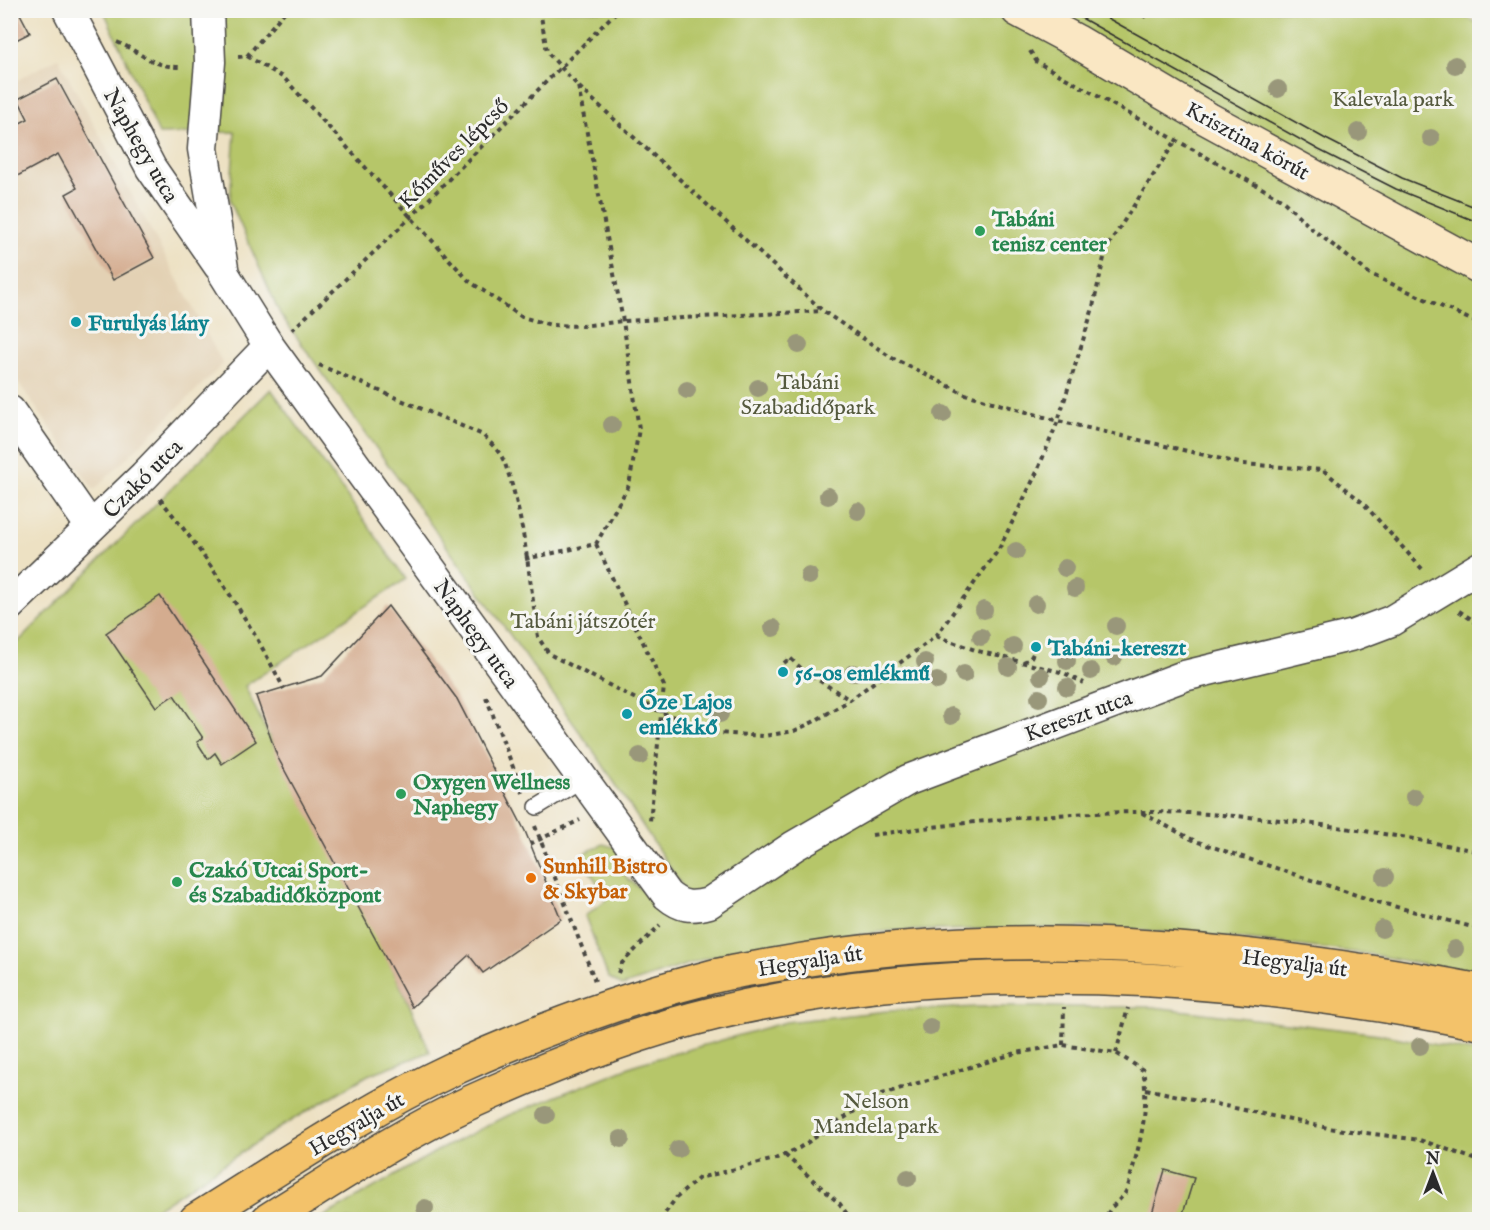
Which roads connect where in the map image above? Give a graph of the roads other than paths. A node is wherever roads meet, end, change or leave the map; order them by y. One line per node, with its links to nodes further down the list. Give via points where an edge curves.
1 (68, 10): 5 (street, Naphegy utca, via 151,168)
2 (208, 10): 5 (street, via 210,62 202,149)
3 (1018, 10): 4 (main road, Krisztina körút)
4 (1479, 267)
5 (224, 274): 6 (street, Naphegy utca)
6 (269, 346): 8 (street, Czakó utca); 11 (street, Naphegy utca)
7 (10, 411): 8 (street)
8 (91, 527): 10 (street, Czakó utca)
9 (1479, 567): 13 (street, Kereszt utca, via 1391,621 1354,635 1184,676 908,780 794,846 734,888)
10 (10, 605)
11 (583, 778): 12 (lane); 13 (street, Naphegy utca, via 667,895 678,904)
12 (537, 807)
13 (694, 908)
14 (1479, 991): 16 (main road, Hegyalja út, via 1335,966 1206,951 1118,946 944,945 812,958 709,977 618,1004 451,1070 382,1107)
15 (1479, 1023): 17 (main road, Hegyalja út, via 1323,997 1105,980 930,980 799,996 713,1014 540,1072 399,1140)
16 (196, 1220)
17 (268, 1220)

